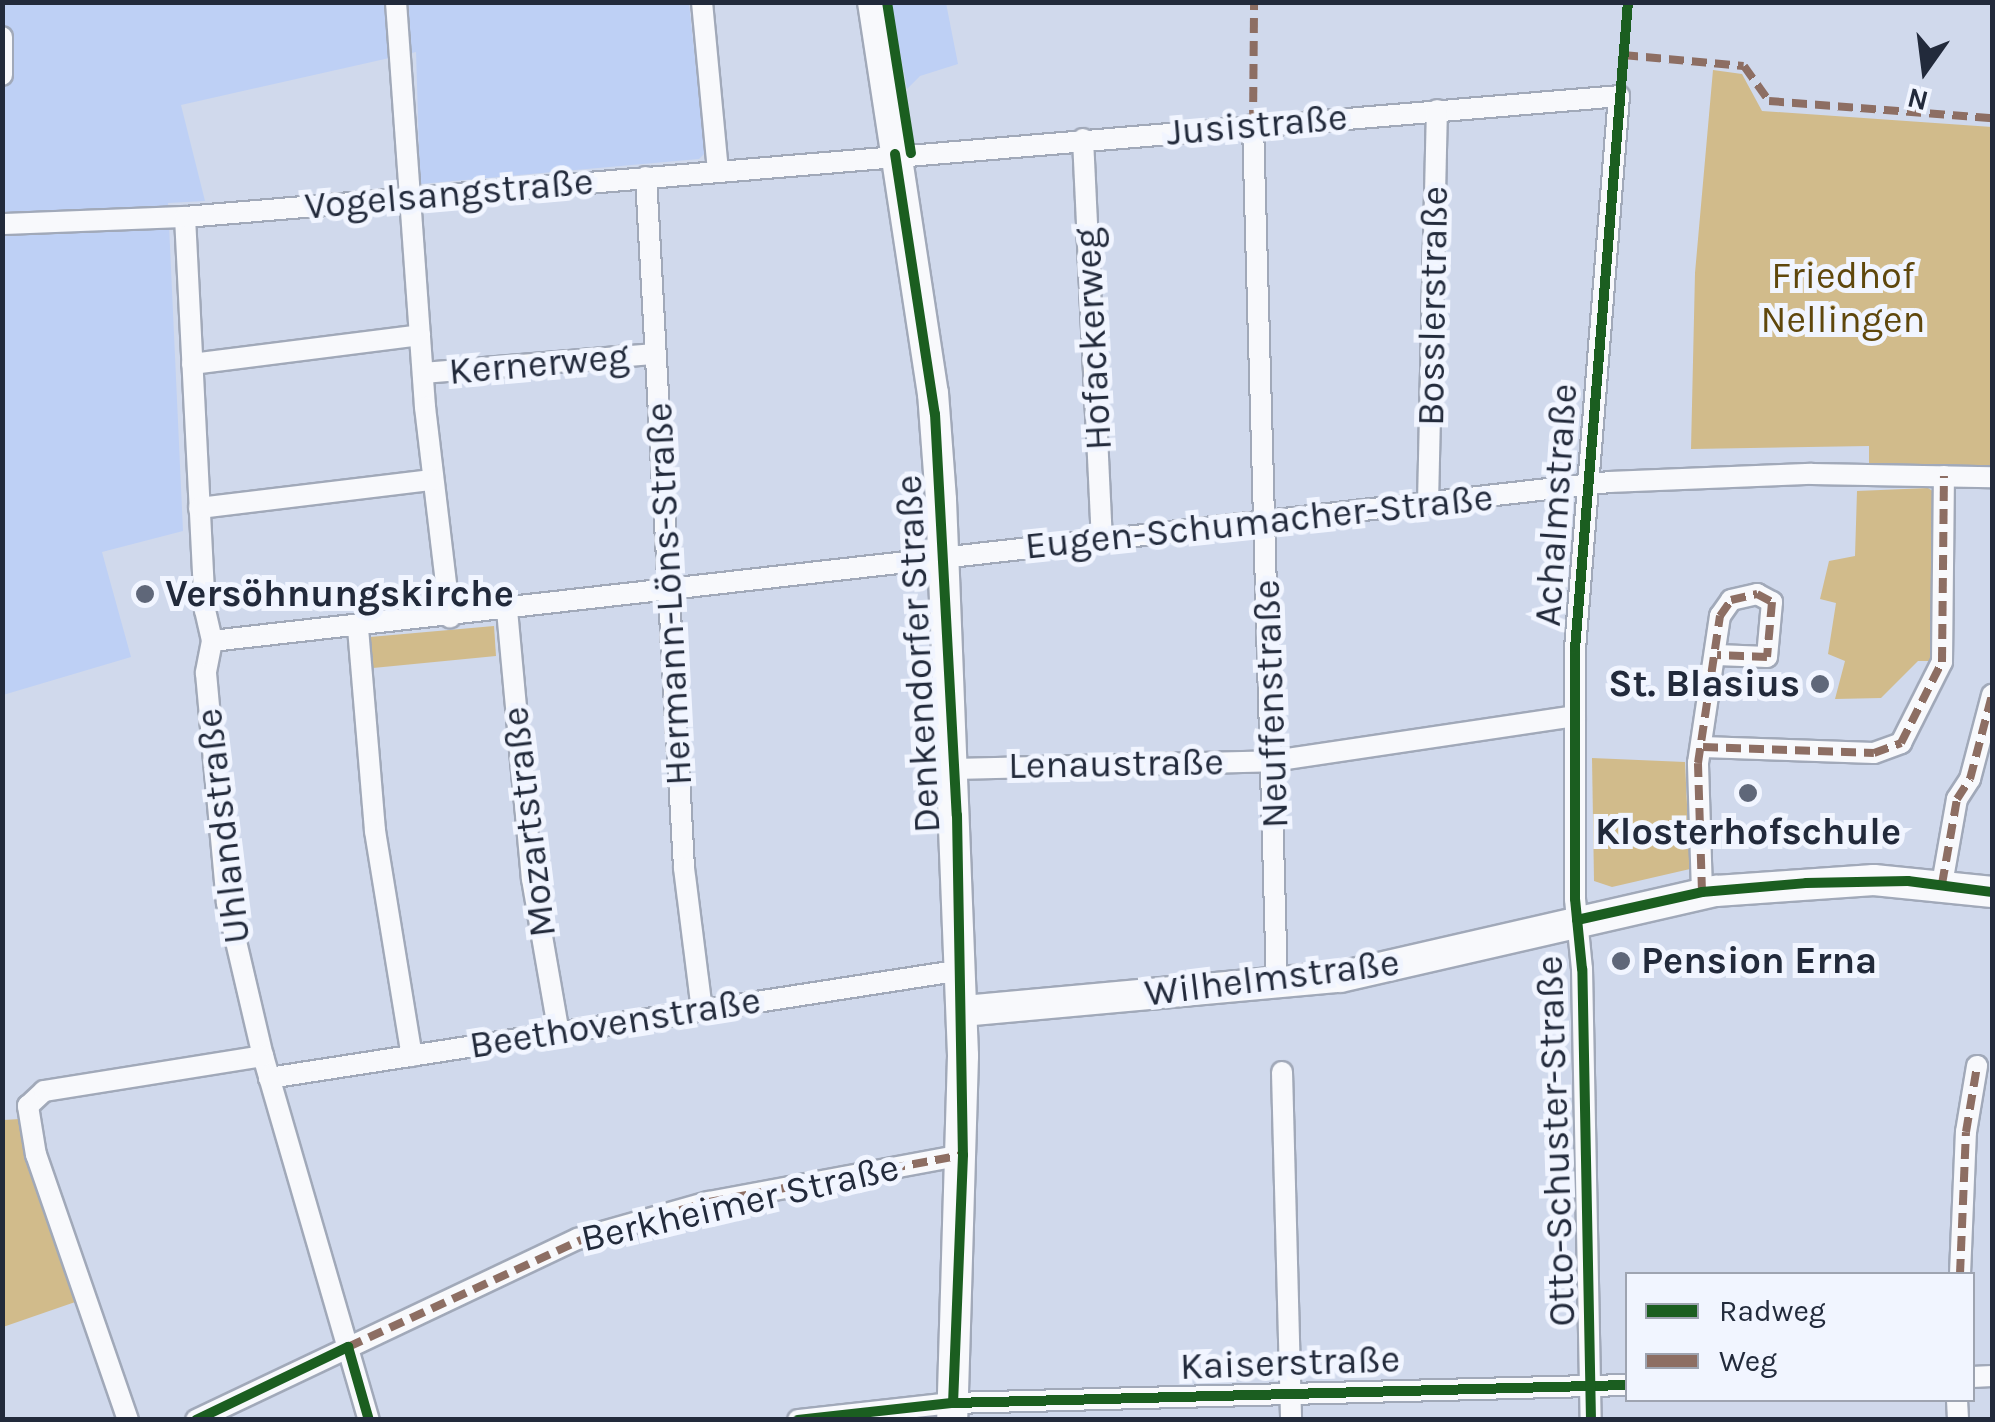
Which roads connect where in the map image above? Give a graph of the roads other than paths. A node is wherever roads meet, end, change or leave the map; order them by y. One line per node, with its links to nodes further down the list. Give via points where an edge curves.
1 (396, 2): 13 (street)
2 (702, 2): 11 (street)
3 (873, 2): 10 (main road, Denkendorfer Straße)
4 (2, 37): 5 (street)
5 (2, 75)
6 (1619, 96): 7 (street, Jusistraße); 23 (street, Achalmstraße)
7 (1437, 110): 8 (street, Jusistraße); 24 (street, Bosslerstraße)
8 (1253, 125): 9 (street, Jusistraße); 26 (street, Neuffenstraße)
9 (1083, 138): 10 (street, Jusistraße); 27 (street, Hofackerweg)
10 (894, 154): 11 (street, Vogelsangstraße); 28 (main road, Denkendorfer Straße, via 933,393)
11 (718, 170): 12 (street, Vogelsangstraße)
12 (646, 177): 13 (street, Vogelsangstraße); 17 (street, Hermann-Löns-Straße)
13 (410, 197): 14 (street, Vogelsangstraße); 16 (street)
14 (185, 217): 15 (street, Vogelsangstraße); 18 (street, Uhlandstraße)
15 (2, 224)
16 (420, 335): 18 (street); 19 (street)
17 (656, 354): 19 (street, Kernerweg); 29 (street, Hermann-Löns-Straße)
18 (192, 364): 25 (street, Uhlandstraße)
19 (423, 373): 22 (street)
20 (1944, 476): 21 (street, Eugen-Schumacher-Straße); 23 (street, Eugen-Schumacher-Straße, via 1812,474); 37 (street, via 1944,648 1900,743 1884,752)
21 (1992, 477)
22 (432, 480): 25 (street); 31 (street)
23 (1587, 486): 24 (street, Eugen-Schumacher-Straße); 36 (street, Achalmstraße)
24 (1428, 503): 26 (street, Eugen-Schumacher-Straße)
25 (199, 508): 33 (street, Uhlandstraße)
26 (1266, 521): 27 (street, Eugen-Schumacher-Straße); 38 (street, Neuffenstraße)
27 (1102, 539): 28 (street, Eugen-Schumacher-Straße)
28 (944, 557): 29 (street, Eugen-Schumacher-Straße); 39 (main road, Denkendorfer Straße)
29 (669, 590): 30 (street, Eugen-Schumacher-Straße); 46 (street, Hermann-Löns-Straße, via 685,881)
30 (507, 610): 31 (street, Eugen-Schumacher-Straße); 48 (street, Mozartstraße, via 532,879)
31 (450, 618): 32 (street, Eugen-Schumacher-Straße)
32 (358, 628): 33 (street, Eugen-Schumacher-Straße); 50 (street, via 376,832)
33 (212, 642): 49 (street, Uhlandstraße, via 206,674 221,858)
34 (1717, 654): 37 (street)
35 (1992, 695): 40 (street, via 1970,779 1957,798)
36 (1574, 716): 38 (street, Lenaustraße); 43 (street, Achalmstraße)
37 (1703, 747): 41 (street)
38 (1274, 760): 39 (street, Lenaustraße); 45 (street, Neuffenstraße)
39 (954, 769): 44 (main road, Denkendorfer Straße)
40 (1942, 884): 41 (main road, Wilhelmstraße, via 1874,880); 42 (main road, Wilhelmstraße)
41 (1702, 892): 43 (main road, Wilhelmstraße)
42 (1992, 892)
43 (1577, 920): 45 (main road, Wilhelmstraße, via 1364,972); 58 (street, Otto-Schuster-Straße)
44 (962, 970): 46 (street, Beethovenstraße); 47 (main road, Denkendorfer Straße)
45 (1278, 983): 47 (main road, Wilhelmstraße)
46 (702, 1010): 48 (street, Beethovenstraße)
47 (963, 1012): 54 (main road, Denkendorfer Straße)
48 (559, 1033): 50 (street, Beethovenstraße)
49 (263, 1056): 53 (street, Uhlandstraße); 61 (street, via 56,1089 30,1102 36,1155)
50 (412, 1056): 53 (street, Beethovenstraße)
51 (1977, 1066): 55 (street, via 1966,1132)
52 (1282, 1072): 59 (street)
53 (269, 1078): 56 (street, Uhlandstraße)
54 (964, 1154): 56 (street, Berkheimer Straße, via 709,1202 591,1234); 60 (main road, Denkendorfer Straße)
55 (1960, 1272)
56 (348, 1347): 62 (street, Berkheimer Straße); 63 (street, Uhlandstraße)
57 (1625, 1385): 58 (street, Kaiserstraße)
58 (1592, 1386): 59 (street, Kaiserstraße); 66 (street, Otto-Schuster-Straße)
59 (1289, 1394): 60 (street, Kaiserstraße); 65 (street)
60 (952, 1411): 64 (street, Kaiserstraße)
61 (128, 1420)
62 (196, 1420)
63 (369, 1420)
64 (798, 1420)
65 (1291, 1420)
66 (1591, 1420)

